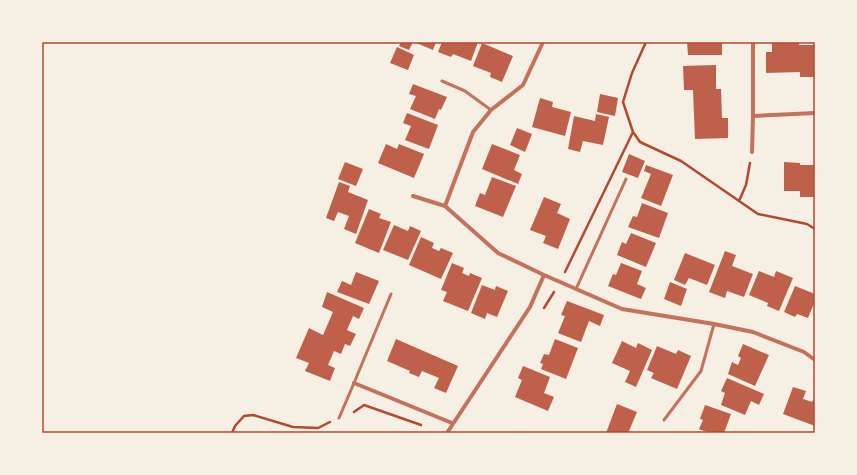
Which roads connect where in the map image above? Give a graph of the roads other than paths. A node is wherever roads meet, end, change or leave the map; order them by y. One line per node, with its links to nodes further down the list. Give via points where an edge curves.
1 (543, 42): 4 (street, via 523,85)
2 (753, 42): 6 (street)
3 (442, 81): 4 (lane, via 465,91)
4 (491, 110): 10 (street, via 473,132)
5 (815, 113): 6 (street)
6 (753, 116): 7 (street)
7 (752, 152)
8 (626, 179): 12 (lane)
9 (413, 196): 10 (street)
10 (445, 206): 11 (street, via 498,253)
11 (544, 275): 12 (street); 19 (street, via 530,307)
12 (576, 289): 14 (street, via 622,309)
13 (391, 294): 16 (lane)
14 (714, 324): 15 (street, via 753,332 804,352); 18 (lane, via 701,371)
15 (815, 360)
16 (354, 383): 17 (lane); 19 (street)
17 (339, 418)
18 (664, 420)
19 (452, 423): 20 (street)
20 (447, 433)

